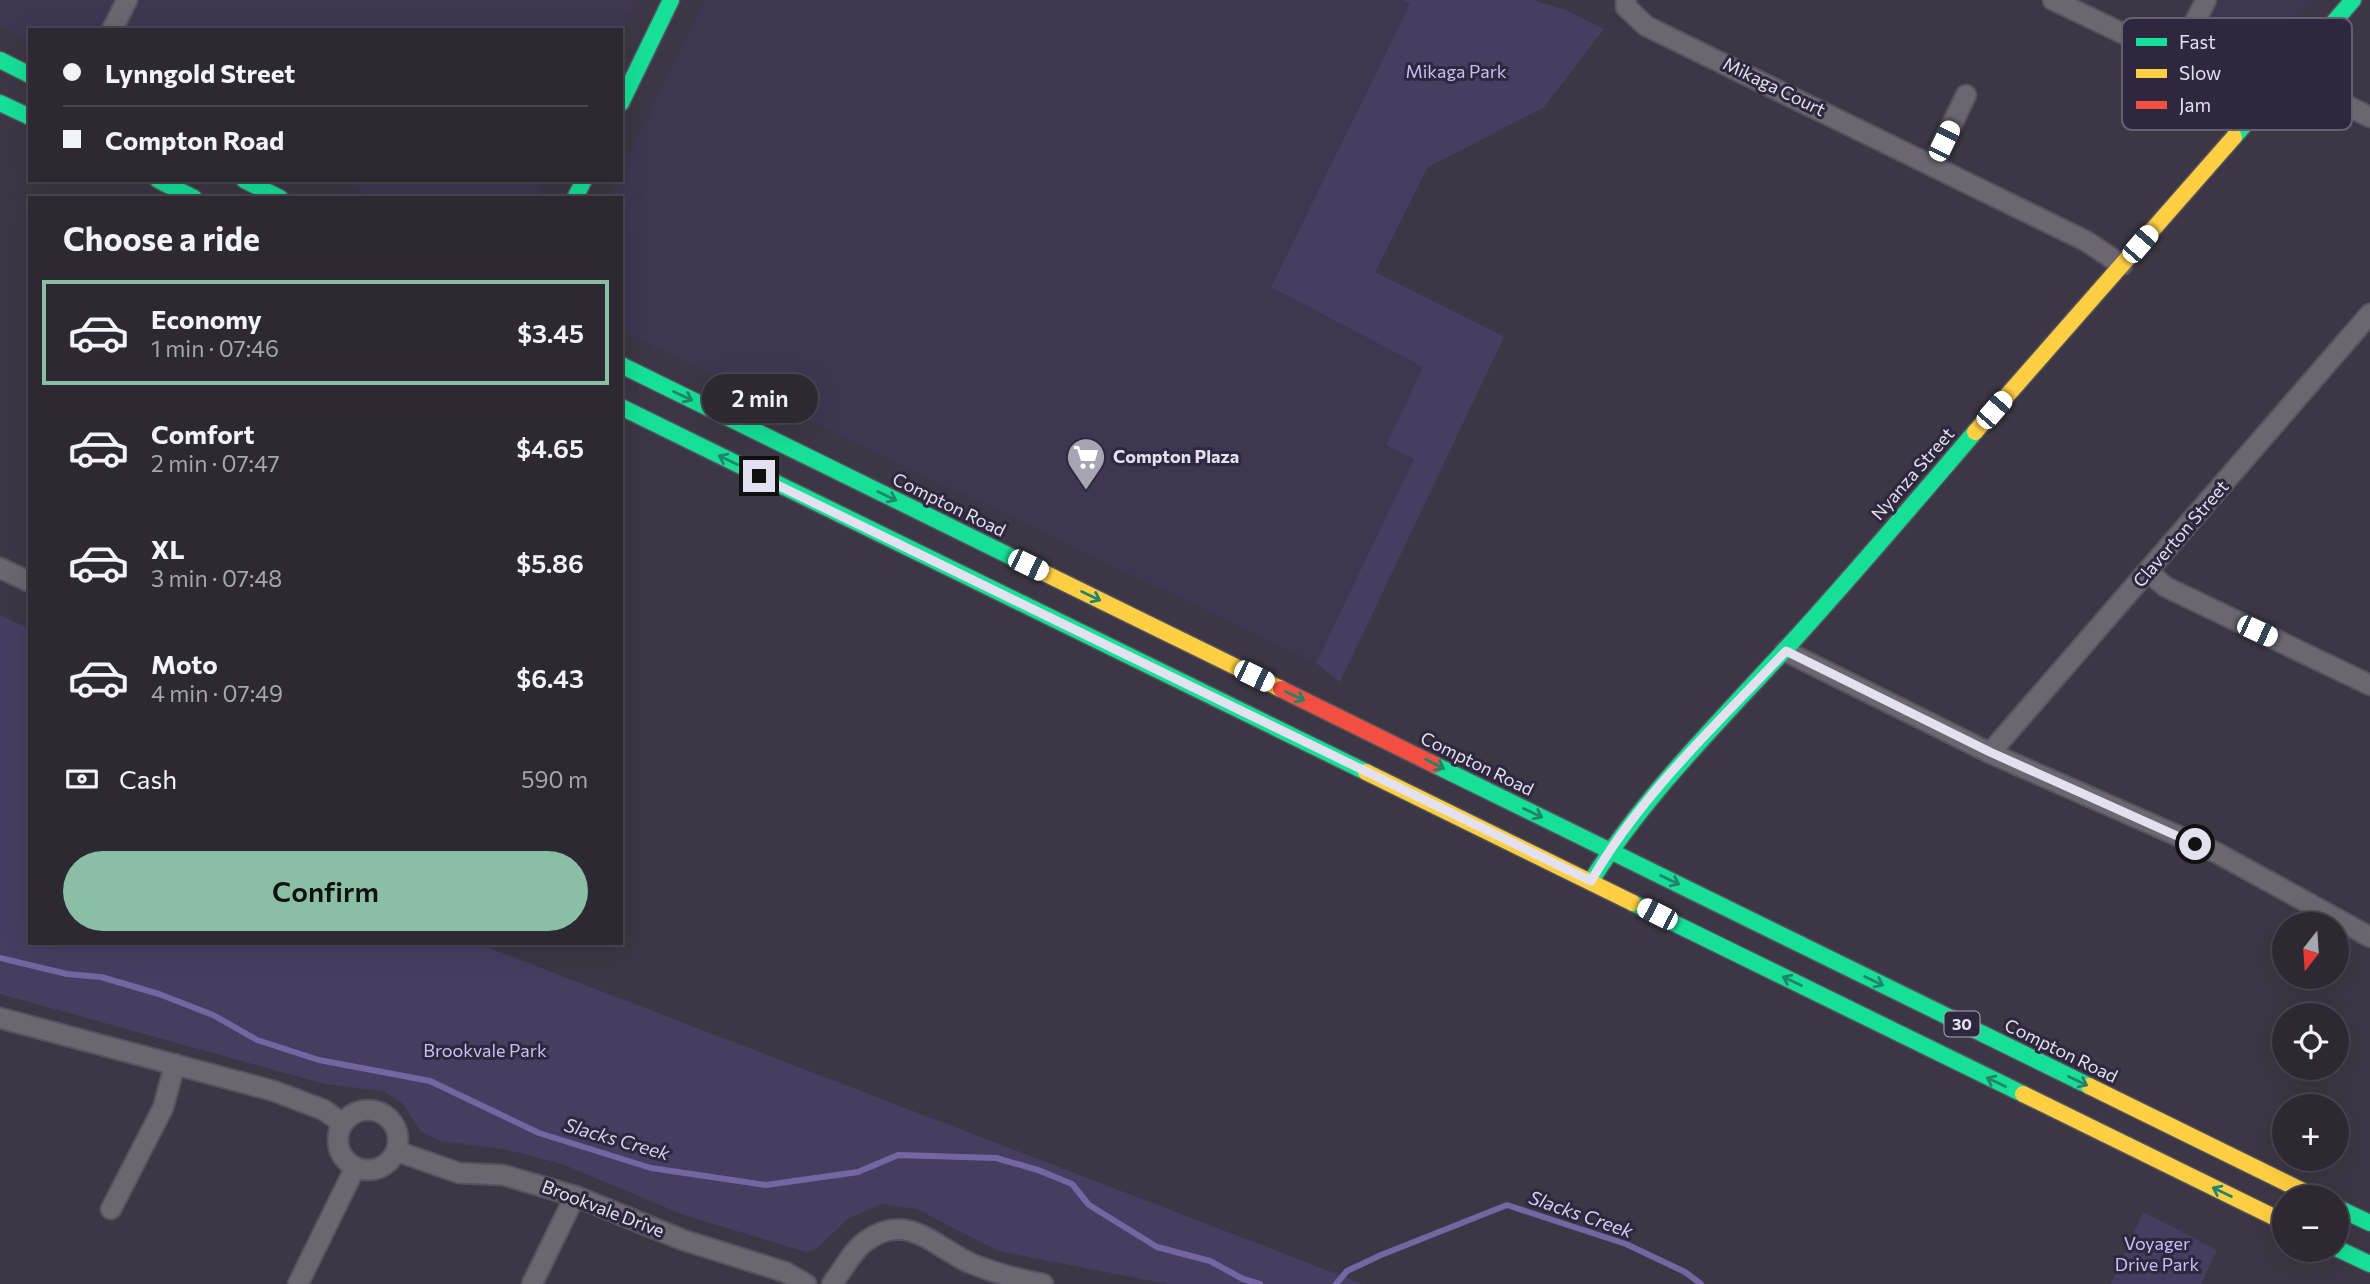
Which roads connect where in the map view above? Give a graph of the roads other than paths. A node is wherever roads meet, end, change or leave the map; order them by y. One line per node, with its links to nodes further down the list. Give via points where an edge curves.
1 (127, 0): 9 (street)
2 (671, 0): 14 (main road)
3 (1626, 0): 20 (street, Mikaga Court, via 1626,8 1646,26)
4 (2053, 0): 10 (street)
5 (2206, 0): 7 (street)
6 (2353, 0): 8 (main road, Nyanza Street)
7 (2197, 18)
8 (2337, 18)
9 (113, 28)
10 (2122, 34)
11 (0, 60): 12 (main road)
12 (28, 74)
13 (1966, 95): 20 (street)
14 (623, 99)
15 (0, 103): 17 (main road)
16 (2352, 108): 18 (street)
17 (28, 116)
18 (2370, 117)
19 (2240, 130): 25 (main road, Nyanza Street)
20 (1933, 164): 25 (street, Mikaga Court, via 2086,241)
21 (162, 182): 23 (main road)
22 (248, 182): 24 (main road)
23 (190, 196)
24 (276, 196)
25 (2122, 265): 32 (main road, Nyanza Street)
26 (2370, 314): 30 (street, Claverton Street)
27 (623, 366): 35 (main road, Compton Road / 30, one-way to 35)
28 (623, 408): 36 (main road, 30, one-way to 28)
29 (0, 568): 31 (street)
30 (2148, 572): 33 (street, via 2166,587); 34 (street, Claverton Street)
31 (28, 581)
32 (1786, 651): 34 (street); 35 (main road, Nyanza Street, via 1654,791)
33 (2370, 685)
34 (1990, 752): 37 (street, via 2217,853)
35 (1609, 850): 36 (main road, Nyanza Street); 43 (main road, Compton Road / 30, one-way to 43)
36 (1591, 881): 47 (main road, 30, one-way to 36)
37 (2370, 937)
38 (0, 1018): 39 (street)
39 (175, 1064): 40 (street, via 274,1091 324,1110); 45 (street, via 163,1108)
40 (342, 1124): 41 (street, via 357,1111 386,1115 397,1131); 42 (street, via 337,1143 346,1162)
41 (396, 1151): 42 (street, via 384,1166); 44 (street, Brookvale Drive, via 459,1173 503,1175)
42 (355, 1168): 51 (street)
43 (2291, 1185)
44 (575, 1196): 52 (street); 53 (street, Brookvale Drive, via 683,1240 785,1272)
45 (111, 1209)
46 (2349, 1213): 48 (main road)
47 (2272, 1216)
48 (2370, 1223)
49 (2349, 1254): 50 (main road)
50 (2370, 1264)
51 (298, 1284)
52 (532, 1284)
53 (806, 1284)
54 (832, 1284): 55 (street, via 865,1241 894,1229 922,1233 966,1261 1002,1276)
55 (1043, 1284)

